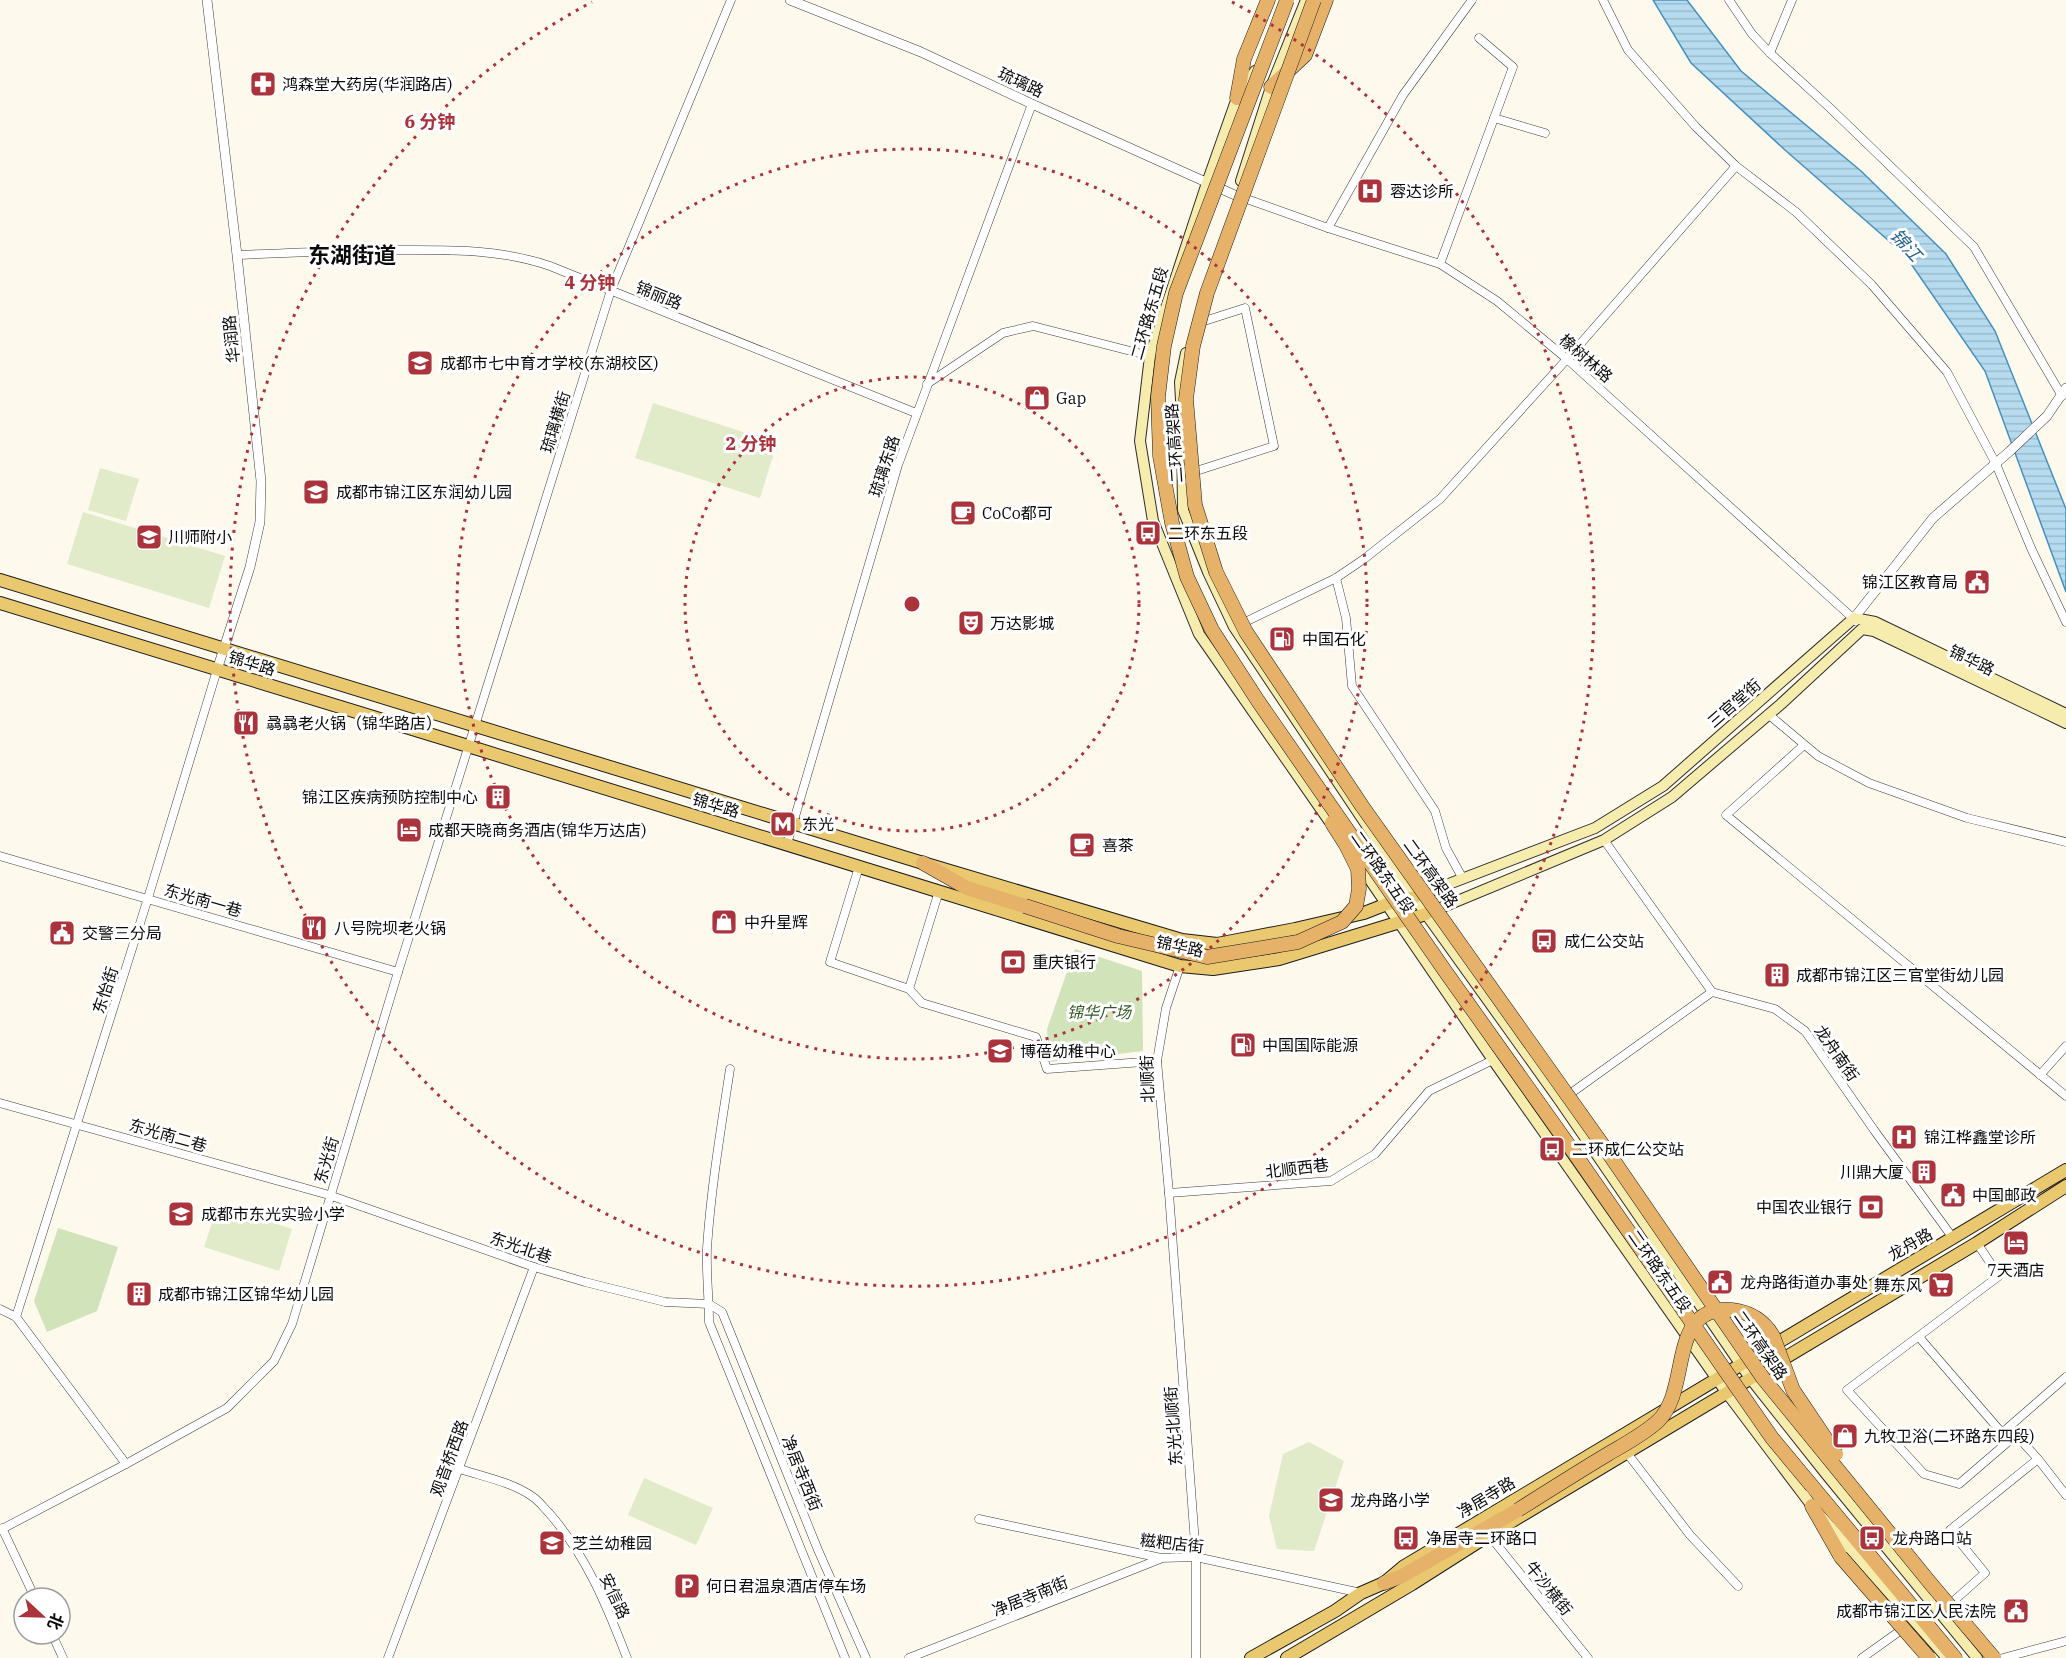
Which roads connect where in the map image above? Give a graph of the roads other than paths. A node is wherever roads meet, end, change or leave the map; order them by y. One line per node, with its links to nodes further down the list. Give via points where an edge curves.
1 (207, 0): 25 (street, 华润路)
2 (731, 0): 27 (street, 琉璃横街)
3 (790, 0): 18 (street, 琉璃路, via 921,52)
4 (1268, 0): 17 (highway, via 1244,58)
5 (1280, 0): 17 (main road, 二环路东五段, via 1253,76)
6 (1287, 0): 45 (highway, 二环高架路, bridge, via 1176,293 1158,397 1160,456 1187,577 1212,630)
7 (1306, 0): 16 (main road, 二环路东五段)
8 (1314, 0): 109 (highway, 二环高架路, bridge, via 1207,293 1192,346 1186,399 1195,505 1216,572 1246,632 1362,806 1763,1378)
9 (1326, 0): 16 (highway, via 1305,55)
10 (1472, 0): 24 (street, via 1403,95)
11 (1603, 0): 21 (street, via 1628,50)
12 (1730, 0): 15 (street)
13 (1792, 0): 15 (street)
14 (1479, 38): 19 (street, via 1513,67)
15 (1770, 53): 32 (street, via 1974,247)
16 (1271, 87): 23 (main road, 二环路东五段)
17 (1237, 98): 22 (main road, 二环路东五段)
18 (1032, 104): 22 (street, 琉璃路); 31 (street, 琉璃东路)
19 (1494, 118): 20 (street); 26 (street)
20 (1545, 133)
21 (1736, 166): 30 (street); 34 (street, via 1796,212 1879,294 1947,372)
22 (1207, 183): 23 (street, 琉璃路); 29 (main road, 二环路东五段)
23 (1237, 196): 24 (street, 橡树林路); 28 (main road, 二环路东五段)
24 (1328, 228): 26 (street, 橡树林路)
25 (237, 255): 27 (street, 锦丽路, via 462,250 509,255 550,266); 43 (street, 华润路, via 261,481 260,522)
26 (1440, 264): 30 (street, 橡树林路, via 1497,302)
27 (611, 290): 33 (street, 锦丽路); 49 (street, 琉璃横街)
28 (1192, 325): 35 (main road, 二环路东五段, via 1180,382); 35 (street, via 1245,308 1274,446)
29 (1150, 356): 31 (street, via 1033,326 1002,333); 63 (main road, 二环路东五段, via 1140,441 1153,521 1199,634)
30 (1568, 359): 36 (street, via 1440,499); 39 (street, 橡树林路)
31 (927, 384): 33 (street, 琉璃东路)
32 (2064, 392): 34 (street, via 2047,416)
33 (916, 413): 52 (street, 琉璃东路)
34 (1996, 464): 39 (street, via 1933,518); 40 (street)
35 (1183, 475): 41 (main road, 二环路东五段, via 1183,510)
36 (1336, 578): 41 (street); 59 (street, via 1346,618 1352,686 1435,811 1446,849)
37 (0, 580): 43 (main road, 锦华路)
38 (0, 603): 44 (main road, 锦华路)
39 (1854, 618): 42 (street, 橡树林路); 47 (main road, via 1875,622); 59 (main road, 三官堂街, via 1663,786 1595,828)
40 (2066, 622)
41 (1234, 627): 61 (main road, 二环路东五段)
42 (1862, 629): 46 (main road, 三官堂街); 48 (main road, 锦华路, via 1874,631)
43 (224, 648): 44 (street, 华润路); 49 (main road, 锦华路)
44 (217, 670): 51 (main road, 锦华路); 62 (street, 东怡街)
45 (1258, 701): 57 (highway, bridge, via 1276,741 1347,845 1358,869 1356,906 1342,922 1298,942 1207,957 1118,936 967,888); 128 (highway, 二环高架路, bridge, via 1772,1438)
46 (1768, 714): 50 (street); 53 (main road, 三官堂街, via 1672,797)
47 (2066, 714)
48 (2066, 723)
49 (475, 725): 51 (street, 东光街); 52 (main road, 锦华路)
50 (1804, 745): 54 (street, via 1869,783 1967,818); 74 (street, via 1726,815)
51 (468, 746): 55 (main road, 锦华路); 67 (street, 东光街)
52 (794, 823): 55 (street, 琉璃东路); 57 (main road, 锦华路)
53 (1604, 840): 64 (main road, 三官堂街); 69 (street)
54 (2066, 842)
55 (787, 844): 60 (main road, 锦华路)
56 (0, 856): 62 (street, 东光南一巷)
57 (923, 864): 63 (main road, 锦华路, via 1182,940 1217,944 1341,918)
58 (858, 870): 68 (street, via 830,962)
59 (1463, 879): 61 (main road, 三官堂街)
60 (939, 891): 66 (main road, 锦华路); 68 (street)
61 (1415, 897): 63 (main road, 锦华路); 64 (main road, 二环路东五段)
62 (148, 898): 67 (street, 东光南一巷); 78 (street, 东怡街)
63 (1387, 904): 65 (main road, 二环路东五段)
64 (1426, 914): 65 (main road, 锦华路); 76 (main road, 二环路东五段)
65 (1399, 921): 66 (main road, 锦华路, via 1279,959 1213,969); 71 (main road, 二环路东五段)
66 (1180, 966): 72 (street, 北顺街, via 1166,1008)
67 (398, 972): 82 (street, 东光街)
68 (909, 989): 72 (street, via 922,1003 1036,1037 1047,1069)
69 (1712, 992): 76 (street); 83 (street, 龙舟南街, via 1775,1009 1805,1031)
70 (2066, 1046): 74 (street)
71 (1493, 1060): 81 (street, 北顺西巷, via 1429,1091 1375,1155 1331,1181); 92 (main road, 二环路东五段)
72 (1157, 1061): 81 (street, 北顺街)
73 (730, 1069): 86 (street, 净居寺西街, via 707,1248)
74 (2040, 1075): 75 (street)
75 (2066, 1096)
76 (1560, 1101): 90 (main road, 二环路东五段)
77 (0, 1103): 78 (street, 东光南二巷)
78 (77, 1123): 82 (street, 东光南二巷); 88 (street, 东怡街)
79 (2066, 1170): 83 (main road, 龙舟路)
80 (2066, 1186): 84 (main road, 净居寺路)
81 (1169, 1193): 106 (street, 东光北顺街)
82 (329, 1194): 85 (street, 东光北巷); 99 (street, 东光街, via 292,1324 274,1360 227,1408)
83 (1953, 1238): 90 (main road, 龙舟路)
84 (1977, 1243): 89 (street, via 2000,1276); 93 (main road, 净居寺路)
85 (534, 1267): 86 (street, 东光北巷, via 666,1302); 100 (street, 观音桥西路)
86 (709, 1304): 118 (street, 净居寺西街, via 709,1322); 119 (street, 净居寺西街, via 723,1312 818,1550)
87 (0, 1309): 88 (street)
88 (16, 1317): 99 (street)
89 (1919, 1336): 95 (street); 96 (street, via 1847,1390 1924,1474 1959,1484)
90 (1740, 1364): 92 (main road, 净居寺路); 93 (main road, 二环路东五段)
91 (2066, 1377): 95 (street)
92 (1717, 1378): 94 (main road, 二环路东五段); 108 (main road, 净居寺路, via 1413,1561)
93 (1750, 1378): 94 (main road, 净居寺路); 113 (main road, 二环路东五段)
94 (1726, 1392): 97 (main road, 净居寺路); 102 (main road, 二环路东五段)
95 (2002, 1433): 96 (street)
96 (2016, 1435): 98 (street)
97 (1627, 1453): 105 (main road, 净居寺路); 111 (street, via 1690,1534)
98 (2038, 1459): 101 (street); 113 (street, via 1950,1530 1985,1573)
99 (126, 1464): 104 (street, 东光街)
100 (460, 1469): 116 (street, 观音桥西路); 117 (street, 安信路, via 535,1497 559,1524 604,1599)
101 (2066, 1495)
102 (1812, 1506): 114 (main road, 二环路东五段); 126 (highway, bridge, via 1841,1557)
103 (979, 1519): 107 (street, 糍粑店街)
104 (1, 1529): 110 (street)
105 (1489, 1534): 123 (main road, 净居寺路); 124 (street, 牛沙横街)
106 (1196, 1557): 107 (street, 糍粑店街); 112 (street, 糍粑店街); 121 (street, 东光北顺街)
107 (1161, 1558): 120 (street, 净居寺南街)
108 (1384, 1583): 109 (highway, bridge, via 1518,1509 1658,1421 1674,1396 1683,1351 1693,1326 1714,1311 1739,1311 1768,1329 1799,1401 1898,1532); 112 (main road, 净居寺路)
109 (1931, 1584): 130 (highway, 二环高架路, bridge)
110 (29, 1586)
111 (1738, 1586)
112 (1361, 1593): 122 (main road, 净居寺路)
113 (1940, 1613): 129 (main road, 二环路东五段)
114 (1914, 1621): 125 (street); 127 (main road, 二环路东五段)
115 (2066, 1641): 131 (street)
116 (388, 1658)
117 (627, 1658)
118 (845, 1658)
119 (866, 1658)
120 (909, 1658)
121 (1196, 1658)
122 (1251, 1658)
123 (1287, 1658)
124 (1588, 1658)
125 (1862, 1658)
126 (1929, 1658)
127 (1947, 1658)
128 (1955, 1658)
129 (1977, 1658)
130 (1994, 1658)
131 (2003, 1658)

